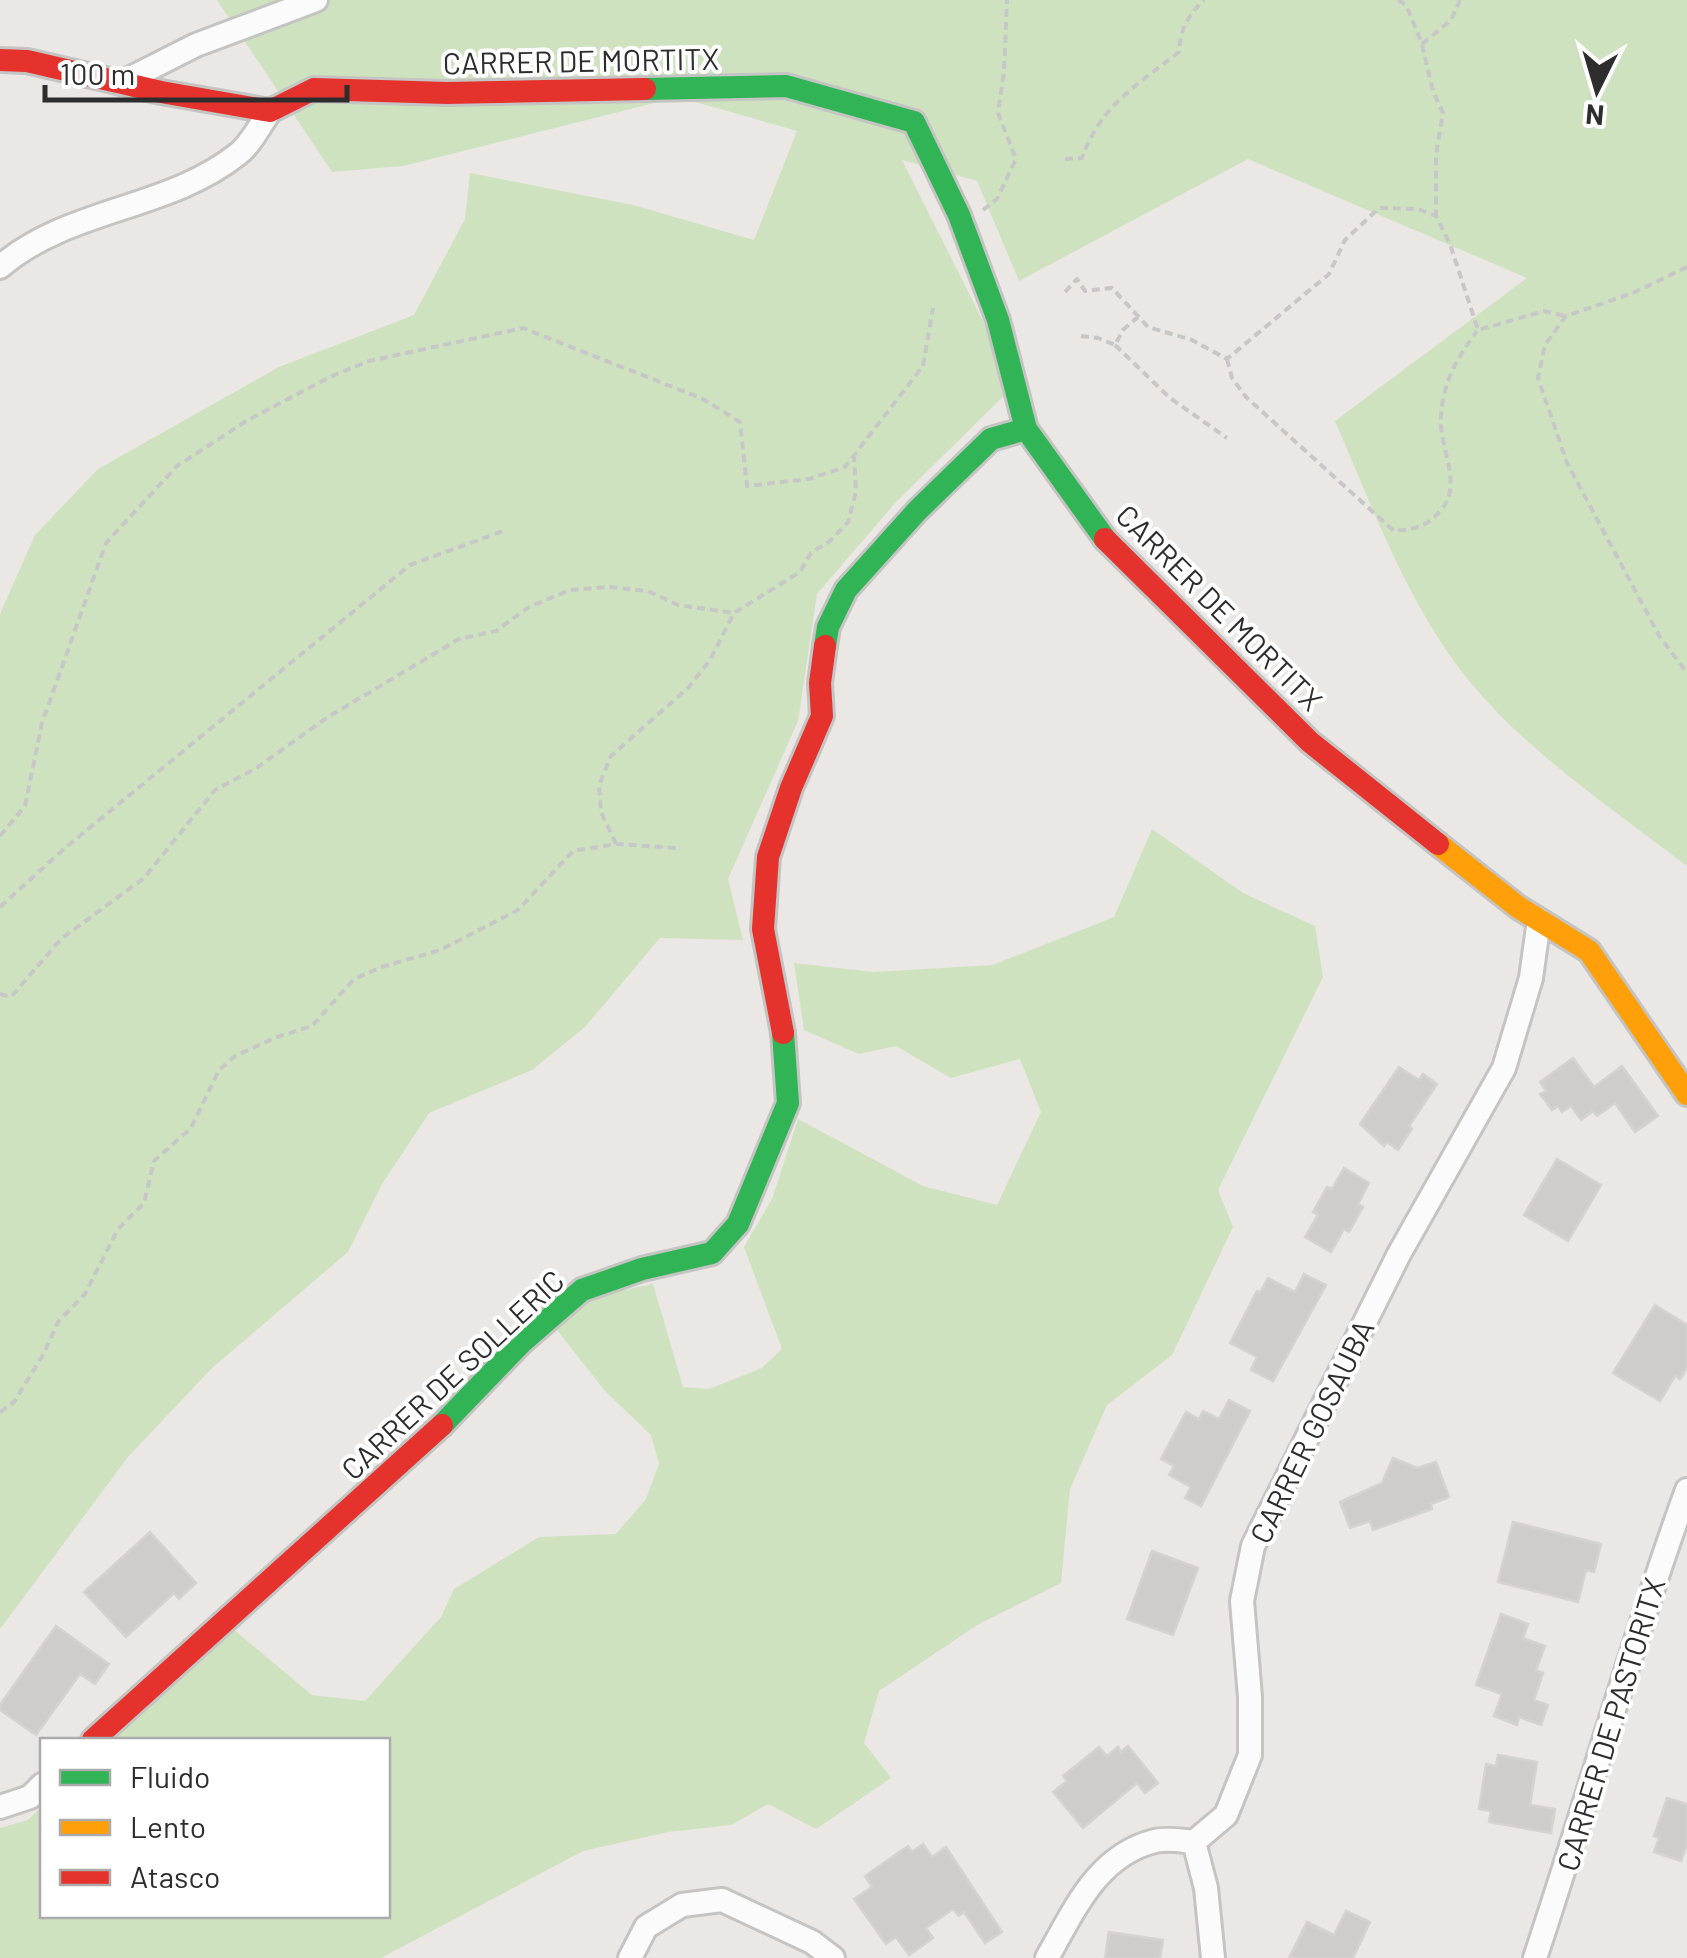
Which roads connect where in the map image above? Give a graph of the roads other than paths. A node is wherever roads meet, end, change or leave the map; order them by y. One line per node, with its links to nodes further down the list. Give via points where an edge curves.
1 (316, 0): 3 (street, via 196,45)
2 (0, 60): 3 (street)
3 (121, 83): 4 (street)
4 (270, 111): 5 (street, via 242,152 202,179 96,216 19,251); 6 (street, CARRER DE MORTITX, via 314,89 786,86 914,122 964,227 998,320)
5 (0, 267)
6 (1026, 429): 7 (street, CARRER DE MORTITX, via 1113,550 1310,742); 10 (street, CARRER DE SOLLERIC, via 990,439 846,590 828,626 822,716 768,857 763,928 782,1014 788,1103 738,1224 712,1253 582,1290 394,1470)
7 (1539, 920): 8 (street, CARRER DE MORTITX, via 1588,952); 13 (street, CARRER GOSAUBA, via 1504,1068 1399,1254 1253,1546 1242,1601 1250,1755 1226,1815)
8 (1687, 1094)
9 (1687, 1490): 18 (street, CARRER DE PASTORITX)
10 (94, 1738)
11 (40, 1788): 12 (street)
12 (0, 1808)
13 (1194, 1842): 16 (street, via 1156,1840 1096,1874); 17 (street)
14 (630, 1958): 15 (street, via 646,1927 682,1905 722,1900)
15 (833, 1958)
16 (1047, 1958)
17 (1213, 1958)
18 (1535, 1958)

